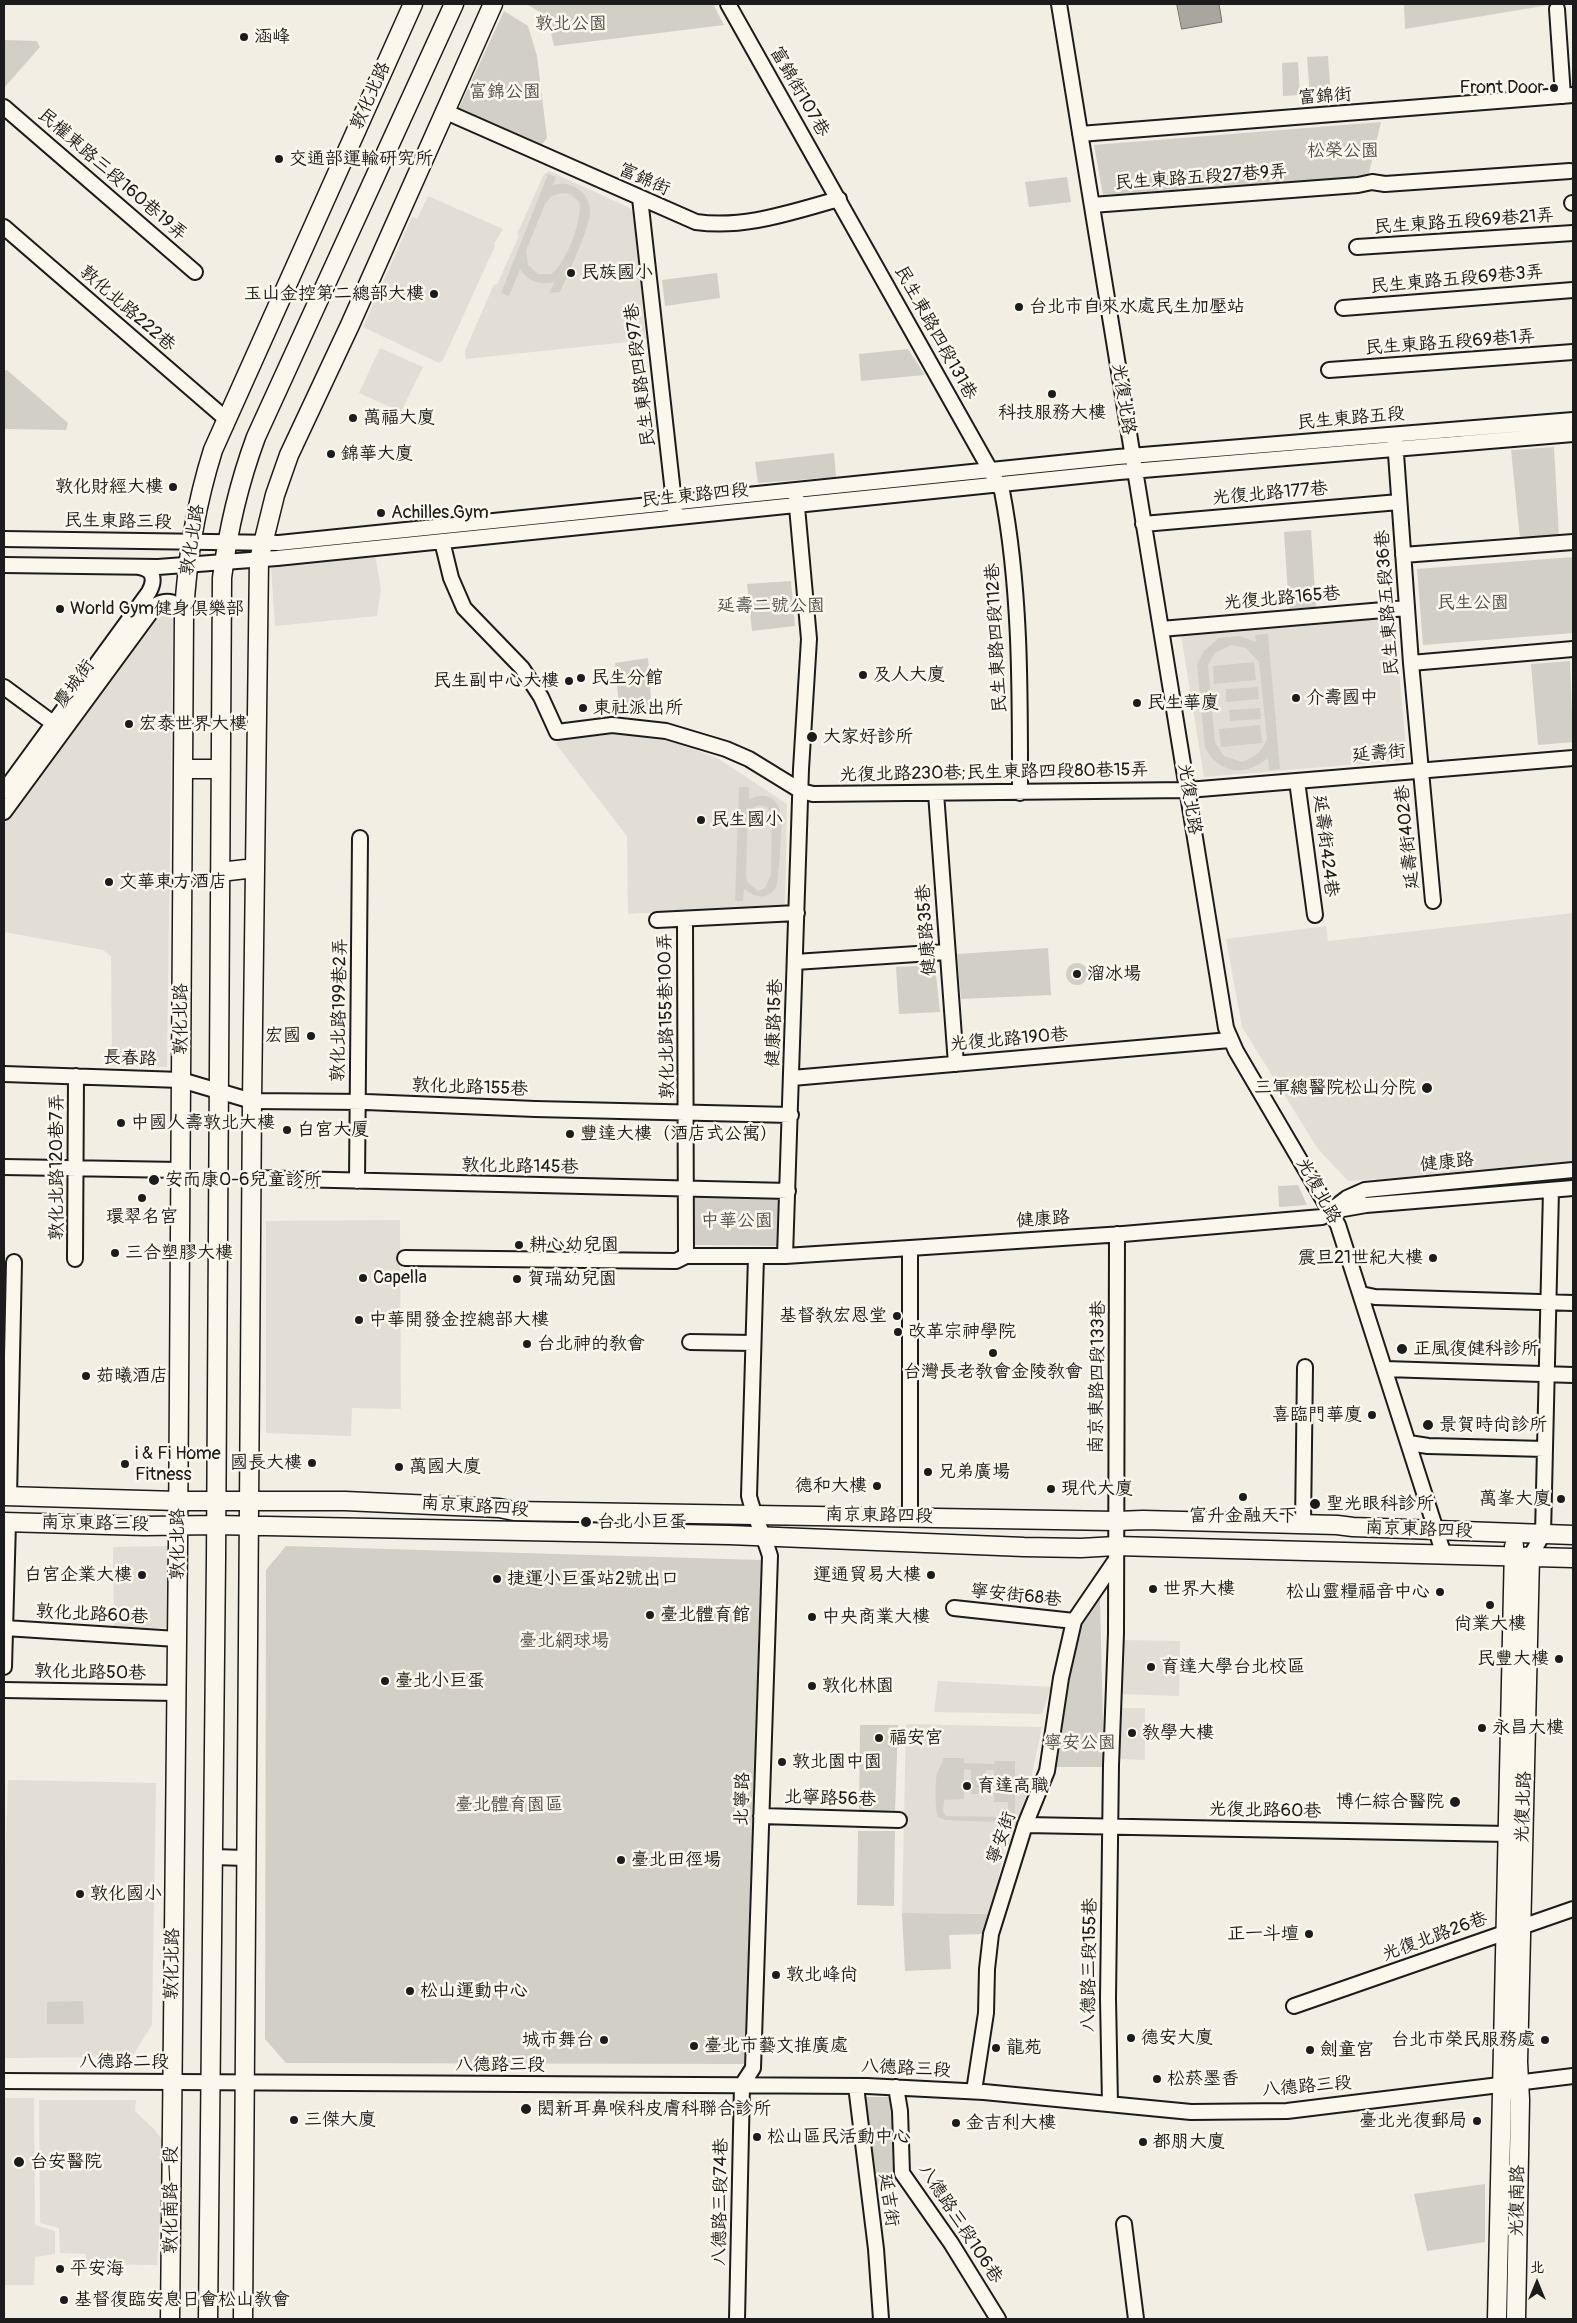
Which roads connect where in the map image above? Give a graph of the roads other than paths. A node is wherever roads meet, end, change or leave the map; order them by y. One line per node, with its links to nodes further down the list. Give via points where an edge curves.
1 (413, 4): 23 (main road, 敦化北路)
2 (454, 4): 41 (main road, 敦化北路, via 256,437 244,468)
3 (493, 4): 9 (main road)
4 (728, 4): 13 (street, 富錦街107巷)
5 (1059, 4): 10 (street, 光復北路)
6 (1557, 9): 7 (street)
7 (1568, 96): 10 (street, 富錦街)
8 (4, 107): 18 (street, 民權東路三段160巷19弄)
9 (444, 111): 12 (street, 富錦街); 43 (main road, via 289,455)
10 (1080, 134): 14 (street, 光復北路)
11 (1570, 171): 14 (street, 民生東路五段27巷9弄, via 1385,184 1372,182)
12 (640, 198): 13 (street, 富錦街, via 696,222 732,224 753,222); 33 (street, 民生東路四段97巷)
13 (839, 199): 29 (street, 民生東路四段131巷)
14 (1092, 205): 28 (street, 光復北路)
15 (4, 227): 23 (street, 敦化北路222巷)
16 (1573, 233): 17 (street, 民生東路五段69巷21弄)
17 (1357, 247)
18 (195, 272)
19 (1573, 290): 20 (street, 民生東路五段69巷3弄)
20 (1344, 308)
21 (1573, 352): 22 (street, 民生東路五段69巷1弄)
22 (1329, 370)
23 (226, 419): 40 (main road, 敦化北路, via 205,474)
24 (1573, 420): 25 (street, 民生東路五段)
25 (1395, 434): 27 (street, 民生東路五段36巷); 28 (street, 民生東路五段)
26 (1573, 434): 27 (street, 民生東路五段)
27 (1396, 449): 30 (street, 民生東路五段); 34 (street, 民生東路五段36巷)
28 (1132, 456): 29 (street, 民生東路四段); 30 (street, 光復北路)
29 (990, 470): 31 (street, 民生東路四段131巷); 32 (street, 民生東路四段)
30 (1134, 470): 31 (street, 民生東路四段); 37 (street, 光復北路)
31 (998, 484): 35 (street, 民生東路四段); 67 (street, 民生東路四段112巷, via 1002,490 1012,551 1017,608)
32 (795, 490): 33 (street, 民生東路四段); 35 (street, 健康路15巷)
33 (674, 502): 36 (street, 民生東路四段97巷); 43 (street, 民生東路四段, via 294,542)
34 (1399, 502): 37 (street, 光復北路177巷); 44 (street, 民生東路五段36巷)
35 (796, 505): 36 (street, 民生東路四段); 65 (street, 健康路15巷, via 808,640)
36 (676, 517): 39 (street, 民生東路四段)
37 (1143, 524): 53 (street, 光復北路)
38 (4, 539): 40 (street, 民生東路三段)
39 (442, 541): 43 (street, 民生東路四段); 65 (street, via 451,578 464,608 522,668 557,732 612,725 666,731 749,759)
40 (191, 542): 41 (street, 民生東路三段); 47 (main road, 敦化北路); 48 (street, 慶城街)
41 (228, 542): 43 (street, 民生東路三段); 45 (main road, 敦化北路)
42 (1573, 542): 44 (street)
43 (261, 551): 45 (street); 70 (main road)
44 (1403, 555): 51 (street, 民生東路五段36巷)
45 (224, 562): 47 (street); 61 (main road, 敦化北路)
46 (4, 564): 49 (street)
47 (187, 565): 48 (street); 52 (main road, 敦化北路)
48 (169, 566): 49 (street); 50 (street, 慶城街)
49 (136, 567): 50 (street, via 150,571)
50 (154, 584): 57 (street, 慶城街)
51 (1407, 608): 53 (street, 光復北路165巷); 55 (street, 民生東路五段36巷)
52 (184, 614): 57 (street, 慶城街, via 171,601 156,605); 59 (main road, 敦化北路)
53 (1161, 629): 63 (street, 光復北路)
54 (1573, 649): 55 (street)
55 (1410, 663): 60 (street, 民生東路五段36巷)
56 (4, 688): 57 (street)
57 (59, 727): 64 (street, 慶城街); 68 (street, 慶城街)
58 (1573, 758): 60 (street, 延壽街)
59 (183, 769): 61 (main road); 84 (main road, 敦化北路)
60 (1420, 769): 62 (street, 延壽街); 72 (street, 延壽街402巷)
61 (221, 770): 71 (main road, 敦化北路)
62 (1297, 781): 63 (street, 延壽街); 74 (street, 延壽街424巷)
63 (1188, 790): 67 (street, 光復北路230巷;民生東路四段80巷15弄); 79 (street, 光復北路)
64 (4, 791)
65 (801, 791): 66 (street, 光復北路230巷;民生東路四段80巷15弄, via 813,794); 73 (street, 健康路15巷)
66 (936, 793): 67 (street, 光復北路230巷;民生東路四段80巷15弄); 77 (street, 健康路35巷)
67 (1020, 793)
68 (4, 812)
69 (360, 838): 87 (street, 敦化北路199巷2弄)
70 (255, 868): 71 (main road); 86 (main road)
71 (220, 872): 85 (main road, 敦化北路)
72 (1433, 901)
73 (797, 913): 76 (street); 78 (street, 健康路15巷)
74 (1315, 915)
75 (657, 920): 76 (street)
76 (685, 920): 88 (street, 敦化北路155巷100弄)
77 (947, 952): 78 (street); 80 (street, 健康路35巷)
78 (795, 962): 83 (street, 健康路15巷)
79 (1230, 1040): 80 (street, 光復北路190巷); 100 (street, 光復北路)
80 (956, 1064): 83 (street, 光復北路190巷)
81 (4, 1074): 82 (street, 長春路)
82 (76, 1076): 84 (street, 長春路); 91 (street, 敦化北路120巷7弄)
83 (792, 1078): 89 (street, 健康路15巷)
84 (181, 1080): 85 (street, 長春路); 92 (main road, 敦化北路)
85 (218, 1091): 86 (street, 長春路); 122 (main road, 敦化北路)
86 (252, 1101): 87 (street, 敦化北路155巷); 94 (main road)
87 (358, 1102): 88 (street, 敦化北路155巷); 95 (street, 敦化北路199巷2弄)
88 (687, 1113): 89 (street, 敦化北路155巷); 96 (street)
89 (791, 1115): 99 (street, 健康路15巷)
90 (4, 1167): 91 (street)
91 (75, 1168): 92 (street); 107 (street, 敦化北路120巷7弄)
92 (180, 1170): 121 (main road, 敦化北路)
93 (1573, 1170): 100 (street, 健康路, via 1365,1190 1347,1198)
94 (252, 1178): 95 (street, 敦化北路145巷); 123 (main road)
95 (357, 1182): 96 (street, 敦化北路145巷)
96 (686, 1188): 99 (street, 敦化北路145巷); 103 (street)
97 (1573, 1188): 98 (street, 健康路)
98 (1551, 1190): 100 (street, 健康路, via 1366,1205); 110 (street)
99 (788, 1191): 104 (street, 健康路15巷)
100 (1332, 1211): 101 (street, 健康路, via 1322,1217); 109 (street, 光復北路)
101 (1117, 1234): 102 (street, 健康路); 126 (street, 南京東路四段133巷)
102 (910, 1248): 104 (street, 健康路); 125 (street)
103 (686, 1256): 105 (street, 健康路); 106 (street, 健康路, via 676,1261)
104 (785, 1256): 105 (street, 健康路)
105 (756, 1257): 113 (street)
106 (405, 1258)
107 (75, 1259)
108 (14, 1262): 120 (street)
109 (1361, 1294): 110 (street); 115 (street, 光復北路)
110 (1548, 1301): 111 (street); 116 (street)
111 (1573, 1303)
112 (690, 1342): 113 (street)
113 (754, 1343): 124 (street, via 749,1496)
114 (1305, 1367): 129 (street)
115 (1385, 1370): 116 (street); 118 (street, 光復北路)
116 (1547, 1374): 117 (street); 119 (street)
117 (1573, 1375)
118 (1409, 1443): 119 (street); 132 (street, 光復北路)
119 (1545, 1448): 134 (street)
120 (6, 1496): 121 (main road, 南京東路三段)
121 (178, 1501): 122 (main road, 南京東路三段); 128 (main road, 敦化北路)
122 (215, 1501): 123 (main road, 南京東路四段); 130 (main road, 敦化北路)
123 (249, 1501): 124 (main road, 南京東路四段, via 424,1504 499,1508 514,1512); 131 (main road)
124 (753, 1515): 125 (main road, 南京東路四段); 136 (street, 北寧路)
125 (910, 1517): 126 (main road, 南京東路四段)
126 (1116, 1521): 129 (main road, 南京東路四段); 137 (street)
127 (6, 1522): 128 (main road, 南京東路三段); 143 (street)
128 (178, 1524): 130 (main road, 南京東路三段); 144 (main road, 敦化北路)
129 (1303, 1524): 132 (main road, 南京東路四段)
130 (216, 1525): 131 (main road, 南京東路四段); 153 (main road, 敦化北路)
131 (249, 1526): 136 (main road, 南京東路四段); 154 (main road)
132 (1437, 1530): 133 (main road, 南京東路四段); 138 (street, 光復北路)
133 (1514, 1533): 134 (main road, 南京東路四段); 139 (main road, 光復北路)
134 (1543, 1534): 135 (main road, 南京東路四段); 139 (street, 光復北路)
135 (1573, 1535)
136 (764, 1536): 137 (main road, 南京東路四段, via 1081,1548); 148 (street, 北寧路, via 770,1556)
137 (1115, 1553): 138 (main road, 南京東路四段); 142 (street, 寧安街); 151 (street, 八德路三段155巷)
138 (1444, 1554): 139 (main road, 南京東路四段)
139 (1522, 1557): 140 (main road, 南京東路四段); 152 (main road, 光復北路); 156 (main road, 光復北路)
140 (1573, 1558)
141 (954, 1608): 142 (street, 寧安街68巷)
142 (1074, 1621): 150 (street, 寧安街, via 1060,1678 1046,1772)
143 (5, 1628): 144 (street, 敦化北路60巷); 145 (street)
144 (177, 1639): 147 (main road, 敦化北路)
145 (4, 1667)
146 (4, 1690): 147 (street, 敦化北路50巷)
147 (176, 1693): 160 (main road, 敦化北路)
148 (761, 1816): 149 (street, 北寧路56巷); 164 (street, 北寧路, via 753,2068)
149 (899, 1820)
150 (1025, 1826): 151 (street, 光復北路60巷); 167 (street, 寧安街, via 991,1934 986,2013)
151 (1111, 1826): 152 (street, 光復北路60巷); 168 (street, 八德路三段155巷)
152 (1508, 1834): 156 (main road, 光復北路)
153 (212, 1858): 154 (street); 161 (main road, 敦化北路)
154 (246, 1858): 162 (main road)
155 (1573, 1909): 156 (street, 光復北路26巷)
156 (1514, 1929): 157 (street, 光復北路26巷); 163 (main road, 光復北路)
157 (1294, 2006)
158 (1573, 2076): 163 (street, 八德路三段)
159 (4, 2081): 160 (street, 八德路二段)
160 (172, 2081): 161 (street, 八德路二段); 171 (main road, 敦化南路一段)
161 (211, 2081): 162 (street, 八德路二段); 172 (main road)
162 (245, 2081): 164 (street, 八德路三段); 173 (main road)
163 (1511, 2084): 168 (street, 八德路三段, via 1287,2110 1191,2112); 177 (main road, 光復南路); 178 (main road, 光復南路)
164 (742, 2085): 165 (street, 八德路三段); 174 (street, 八德路三段74巷)
165 (856, 2086): 166 (street, 八德路三段); 175 (street, 延吉街)
166 (896, 2087): 167 (street, 八德路三段); 170 (street, 八德路三段106巷, via 902,2173)
167 (974, 2091): 168 (street, 八德路三段)
168 (1110, 2104)
169 (1124, 2224): 176 (street)
170 (998, 2318)
171 (170, 2319)
172 (208, 2319)
173 (243, 2319)
174 (737, 2319)
175 (881, 2319)
176 (1136, 2319)
177 (1497, 2319)
178 (1516, 2319)

